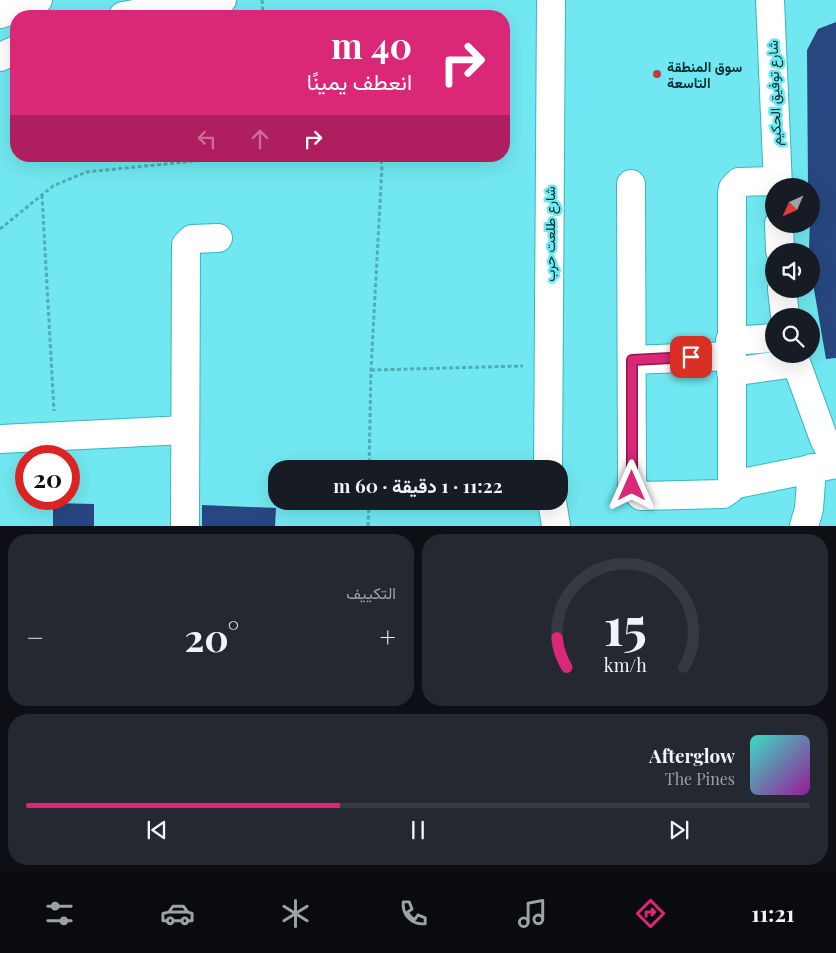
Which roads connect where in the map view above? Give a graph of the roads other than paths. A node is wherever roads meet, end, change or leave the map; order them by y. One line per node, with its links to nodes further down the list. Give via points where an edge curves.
1 (38, 0): 5 (street)
2 (222, 0): 6 (street)
3 (551, 0): 19 (street, شارع طلعت حرب)
4 (770, 0): 7 (street, شارع توفيق الحكيم)
5 (11, 10)
6 (157, 10)
7 (778, 178)
8 (765, 183): 12 (street, via 739,182 732,188)
9 (631, 184): 14 (street)
10 (218, 238): 16 (street, via 187,242)
11 (765, 342): 12 (street)
12 (731, 356): 13 (street); 14 (street); 20 (street)
13 (765, 357)
14 (632, 360): 20 (street, via 634,490 641,496 723,494)
15 (796, 363): 18 (street)
16 (185, 430): 17 (street); 22 (street)
17 (0, 439)
18 (829, 454): 20 (street); 24 (street)
19 (548, 460)
20 (732, 485)
21 (553, 510): 23 (street)
22 (185, 526)
23 (556, 526)
24 (804, 526)

